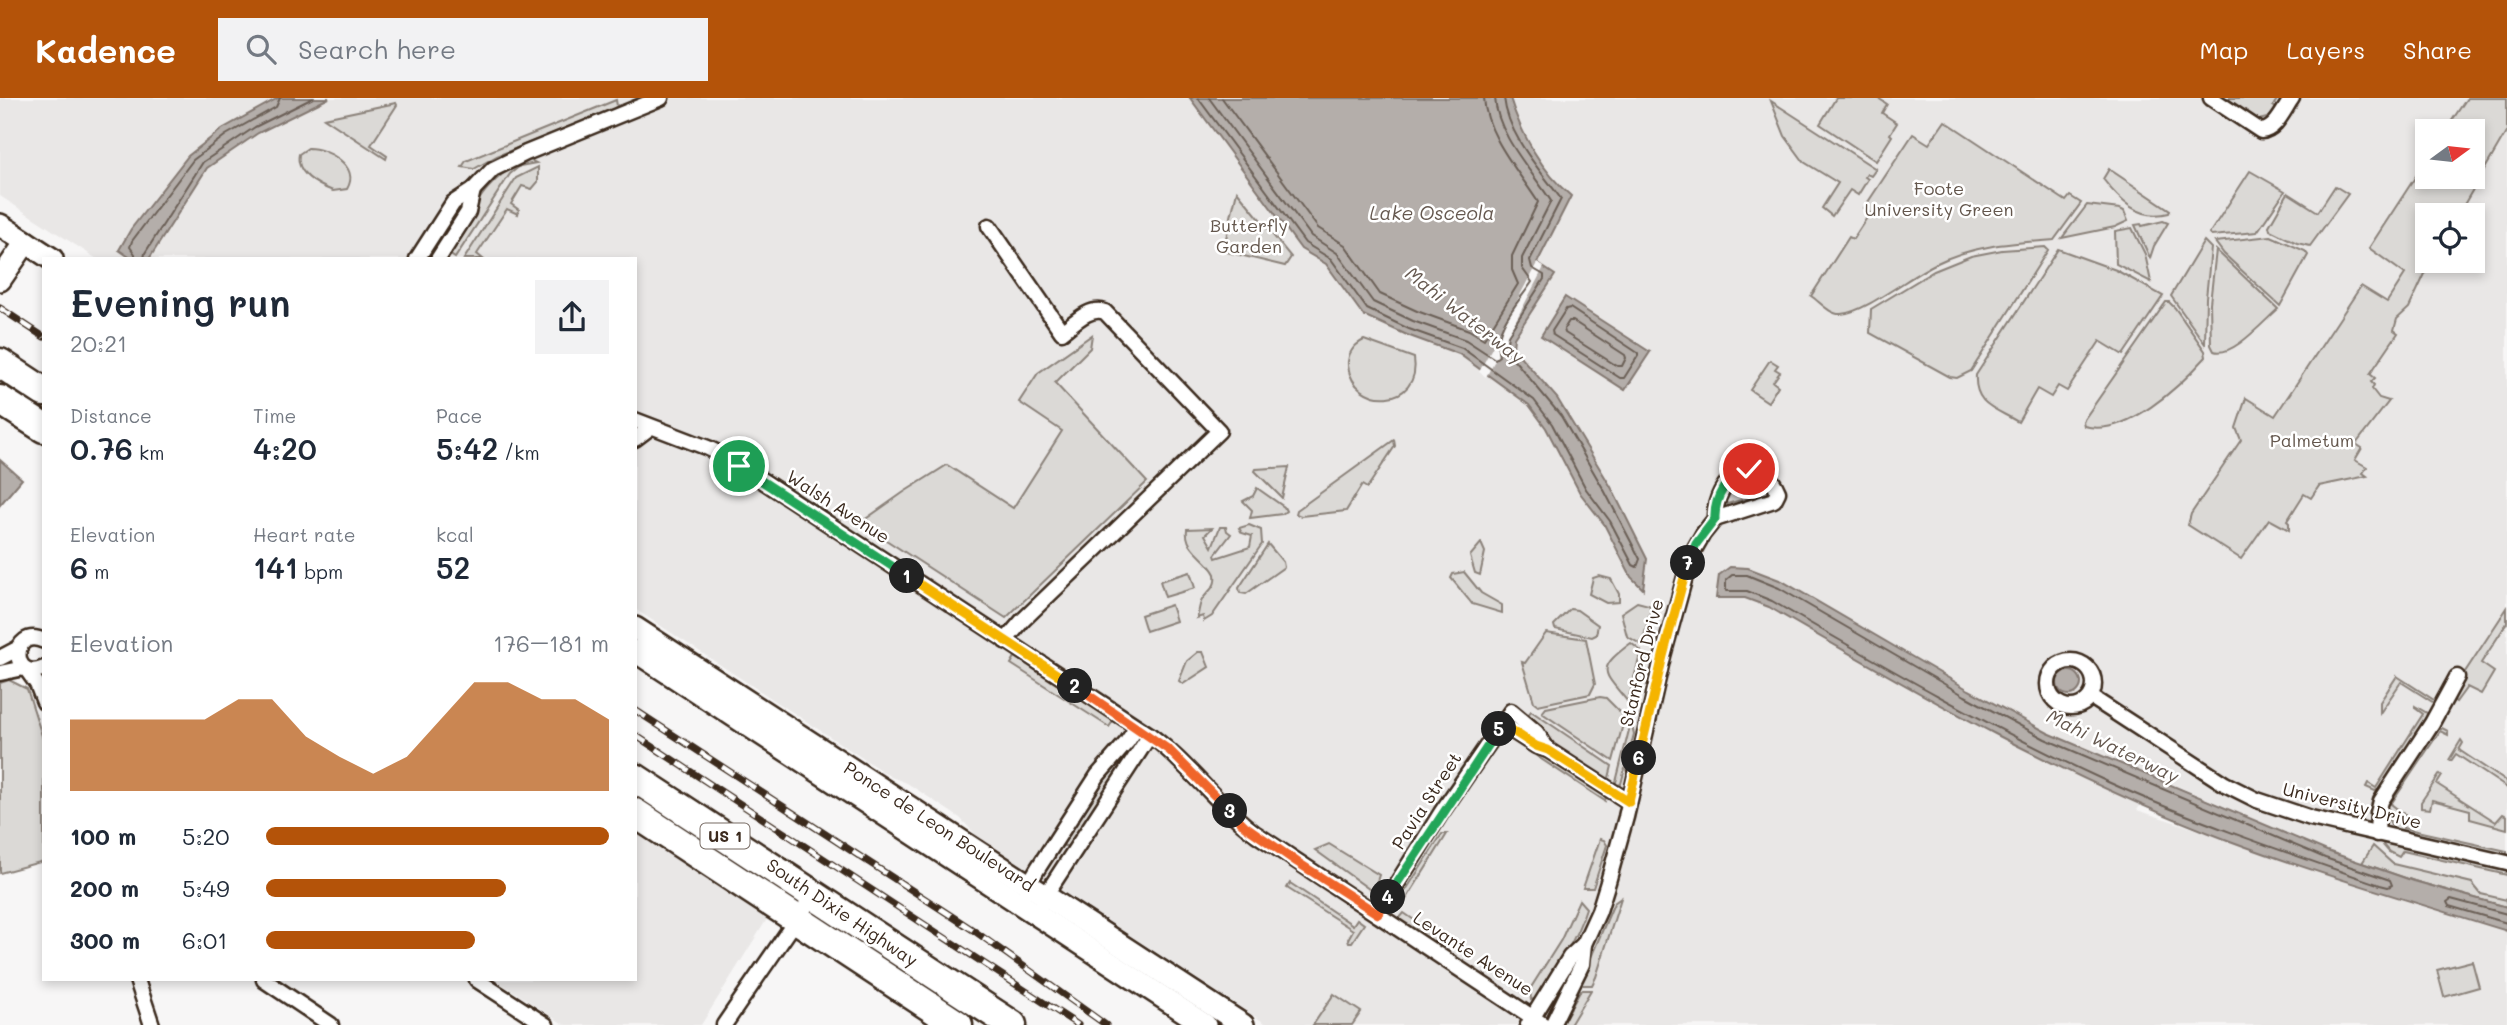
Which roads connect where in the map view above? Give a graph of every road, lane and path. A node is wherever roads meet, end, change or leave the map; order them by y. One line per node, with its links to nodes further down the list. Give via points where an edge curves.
1 (661, 98): 4 (street, via 513,158)
2 (2211, 98): 3 (street, via 2261,131 2273,126)
3 (2292, 98)
4 (473, 190): 9 (street, via 453,203); 10 (street, via 468,212)
5 (0, 225): 7 (street)
6 (989, 226): 22 (street, via 1062,332 1091,311 1105,312 1219,430)
7 (26, 242): 8 (street); 11 (street)
8 (49, 257)
9 (420, 257)
10 (439, 257)
11 (0, 280)
12 (0, 363): 13 (highway)
13 (42, 391)
14 (0, 400): 16 (highway)
15 (637, 421): 17 (street, Walsh Avenue)
16 (42, 427)
17 (651, 427): 18 (street); 22 (street, Walsh Avenue, via 728,458)
18 (637, 438)
19 (1715, 519): 19 (street, Stanford Drive, via 1774,500 1779,492 1774,482 1759,471 1739,471 1714,504); 37 (street, Stanford Drive, via 1696,544 1685,572)
20 (637, 629): 44 (street, Ponce de Leon Boulevard)
21 (40, 636): 23 (street, via 24,641)
22 (1005, 641): 33 (street, Walsh Avenue)
23 (19, 648): 25 (street); 26 (street, via 18,659)
24 (637, 651): 44 (street, Ponce de Leon Boulevard)
25 (0, 658)
26 (26, 669): 27 (street); 28 (street); 31 (street)
27 (42, 669)
28 (0, 673)
29 (2457, 677): 39 (street, via 2381,801)
30 (2091, 696): 39 (street, University Drive, via 2257,800)
31 (42, 697)
32 (1502, 724): 35 (street); 35 (street, Pavia Street, via 1511,710); 45 (street, Pavia Street)
33 (1137, 727): 34 (street, Walsh Avenue); 40 (street, via 1098,775)
34 (1150, 736): 41 (street); 45 (street, Levante Avenue, via 1182,761 1245,826)
35 (1548, 750): 37 (street)
36 (637, 779): 43 (highway, South Dixie Highway / US 1)
37 (1629, 802): 47 (street, Stanford Drive, via 1602,904)
38 (637, 814): 46 (highway, South Dixie Highway / US 1)
39 (2377, 834): 42 (street, University Drive)
40 (1053, 845): 41 (street); 44 (street)
41 (1070, 856): 44 (street)
42 (2507, 863)
43 (814, 894): 46 (street); 57 (highway, South Dixie Highway / US 1)
44 (1035, 901): 58 (street, Ponce de Leon Boulevard); 59 (street, Ponce de Leon Boulevard)
45 (1378, 914): 51 (street, Levante Avenue)
46 (797, 919): 55 (street); 56 (highway, South Dixie Highway / US 1)
47 (1584, 944): 51 (street, Stanford Drive, via 1570,957); 60 (street, Stanford Drive, via 1582,964)
48 (137, 981): 52 (street)
49 (265, 981): 53 (street)
50 (479, 981): 54 (street)
51 (1535, 1022)
52 (152, 1025)
53 (331, 1025)
54 (546, 1025)
55 (724, 1025)
56 (958, 1025)
57 (1012, 1025)
58 (1205, 1025)
59 (1243, 1025)
60 (1552, 1025)

